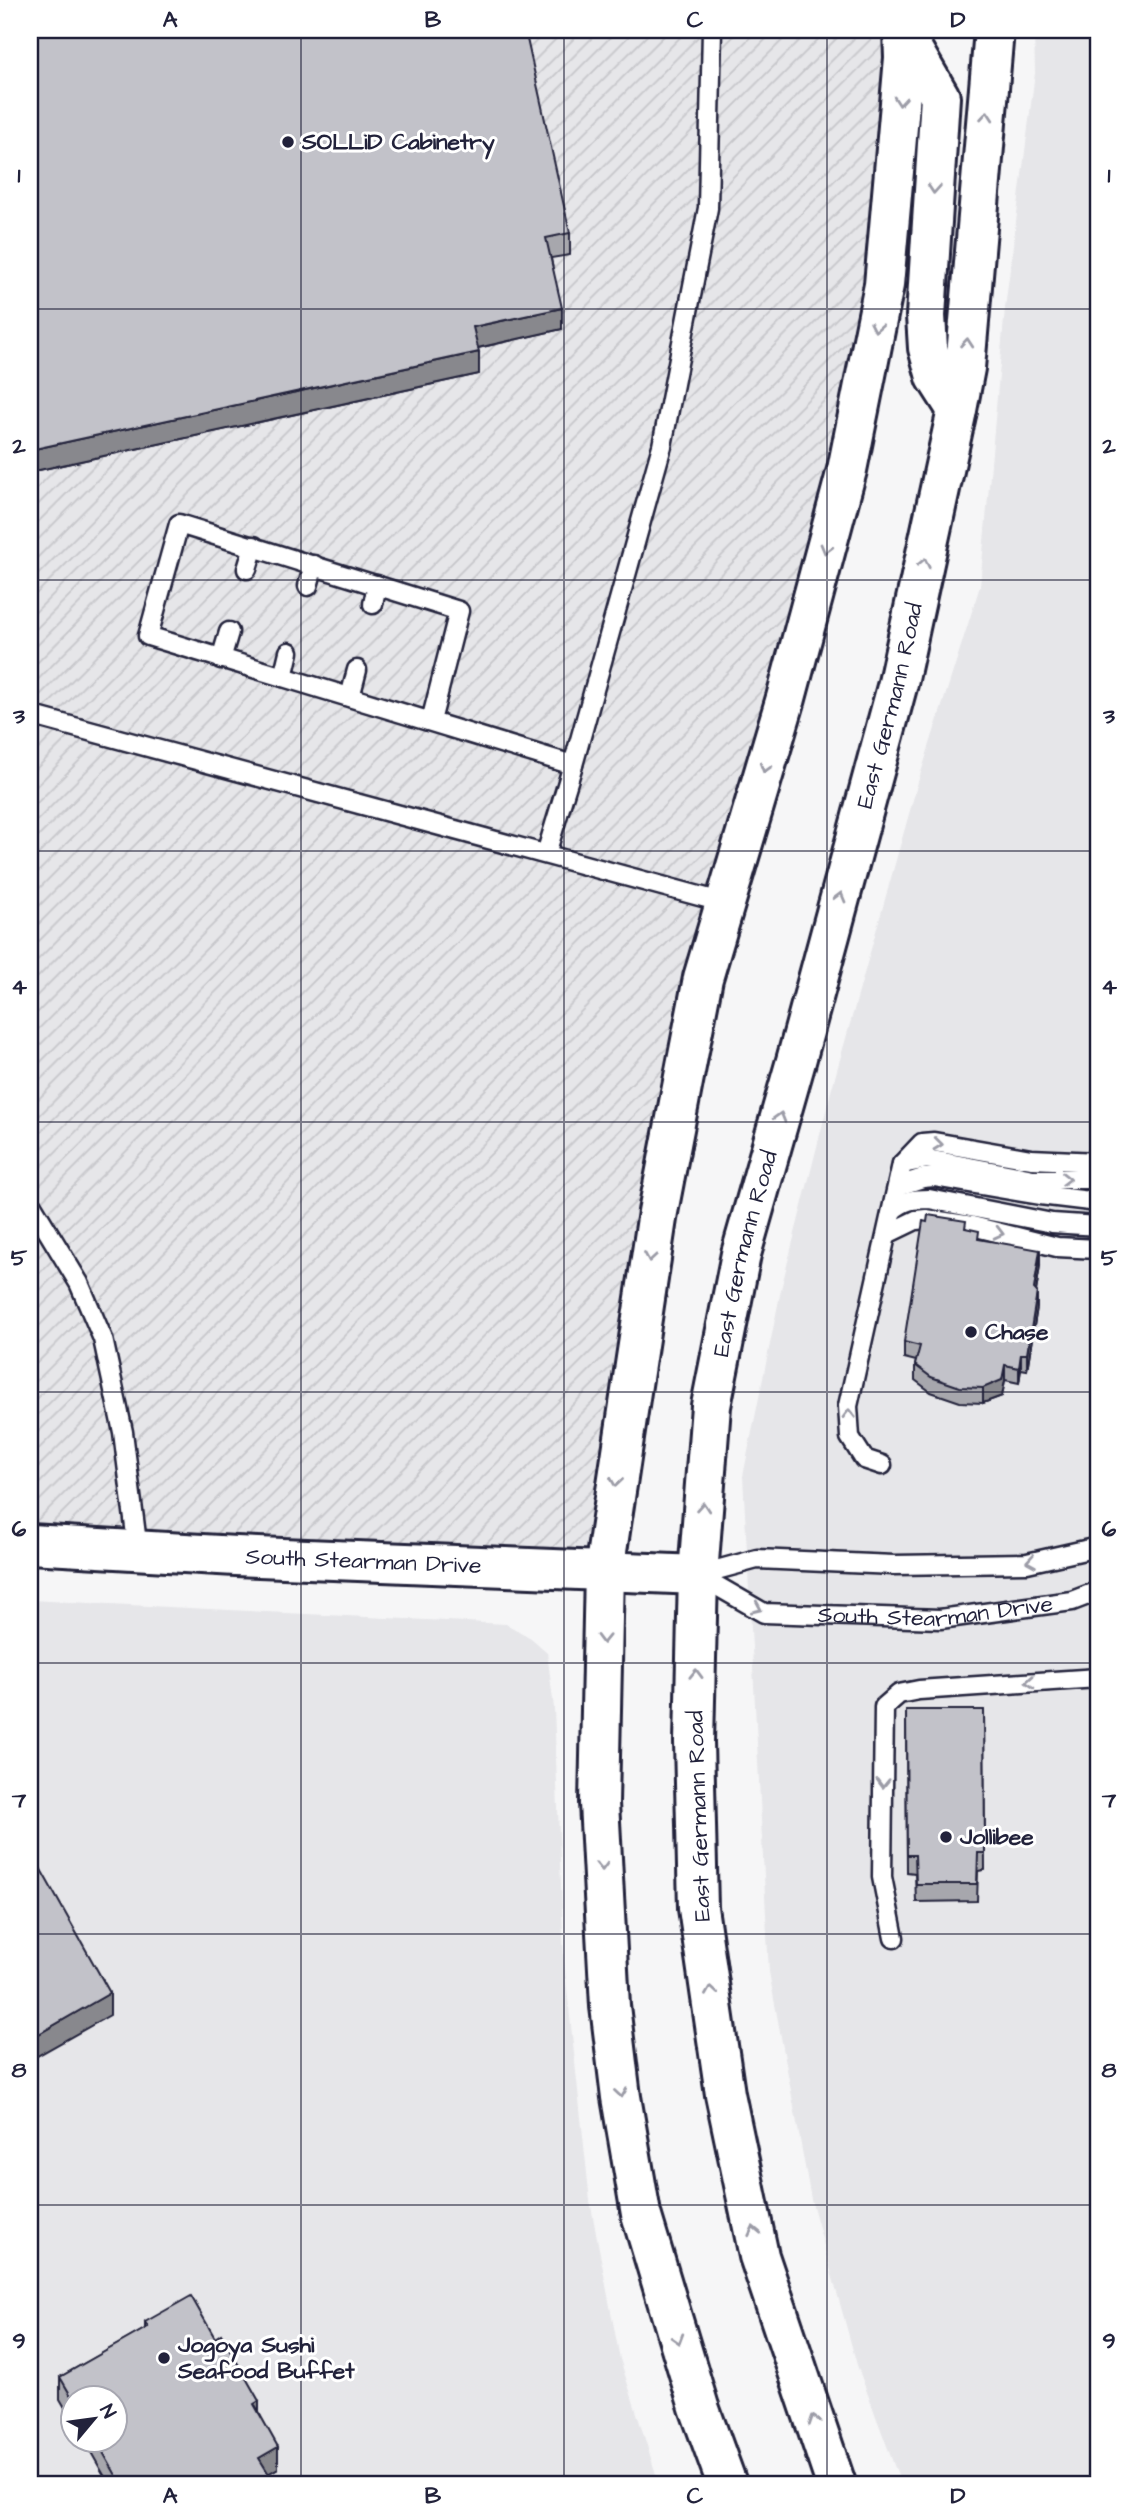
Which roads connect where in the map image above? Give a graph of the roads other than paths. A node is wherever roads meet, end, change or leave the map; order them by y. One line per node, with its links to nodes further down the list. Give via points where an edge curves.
1 (712, 30): 19 (lane, via 708,208 662,446)
2 (994, 30): 4 (main road, East Germann Road, one-way to 2, via 965,368)
3 (903, 31): 4 (main road, one-way to 4, via 940,96 926,316 936,377); 21 (main road, one-way to 21, via 884,285 847,470)
4 (957, 410): 37 (main road, East Germann Road, one-way to 4, via 711,1406 741,1254 898,683)
5 (254, 547): 6 (lane); 7 (lane); 13 (lane, via 179,524 148,636)
6 (314, 565): 8 (lane); 9 (lane)
7 (247, 569)
8 (377, 585): 10 (lane); 18 (lane, via 459,611)
9 (308, 586)
10 (373, 604)
11 (229, 632): 13 (lane)
12 (289, 652): 15 (lane)
13 (222, 659): 15 (lane)
14 (357, 670): 16 (lane)
15 (283, 677): 16 (lane)
16 (350, 697): 18 (lane)
17 (30, 715): 20 (lane)
18 (430, 721): 19 (lane)
19 (573, 765): 20 (lane)
20 (546, 855): 21 (lane)
21 (725, 903): 36 (main road, one-way to 36, via 703,978 662,1190)
22 (1098, 1162): 23 (lane, one-way to 22, via 922,1143 934,1142 1031,1159)
23 (902, 1164): 24 (lane, one-way to 24, via 927,1159 1033,1179); 25 (lane)
24 (1098, 1179)
25 (898, 1186): 27 (lane, via 934,1177); 28 (lane)
26 (30, 1202): 35 (lane, via 79,1283 103,1339 123,1432)
27 (1098, 1202)
28 (892, 1211): 29 (lane, via 903,1202 929,1199 1052,1223); 30 (lane)
29 (1098, 1226)
30 (887, 1234): 31 (lane, one-way to 31, via 926,1219 1057,1247); 32 (lane, one-way to 30, via 864,1459 850,1437 848,1406)
31 (1098, 1249)
32 (882, 1465)
33 (30, 1544): 35 (main road, South Stearman Drive)
34 (1098, 1547): 37 (lane, South Stearman Drive, one-way to 37, via 1027,1563 894,1565 757,1559)
35 (138, 1551): 36 (main road, South Stearman Drive)
36 (604, 1571): 37 (main road, South Stearman Drive); 41 (main road, one-way to 41, via 600,1830 610,2006 621,2097 641,2214)
37 (698, 1575): 38 (lane, South Stearman Drive, one-way to 38, via 764,1613 940,1619 1072,1601); 42 (main road, East Germann Road, one-way to 37, via 759,2256 725,2094 698,1908 694,1742)
38 (1098, 1591)
39 (1098, 1678): 40 (lane, one-way to 40, via 919,1690 899,1694 884,1707 882,1877)
40 (894, 1938)
41 (727, 2484)
42 (836, 2484)

